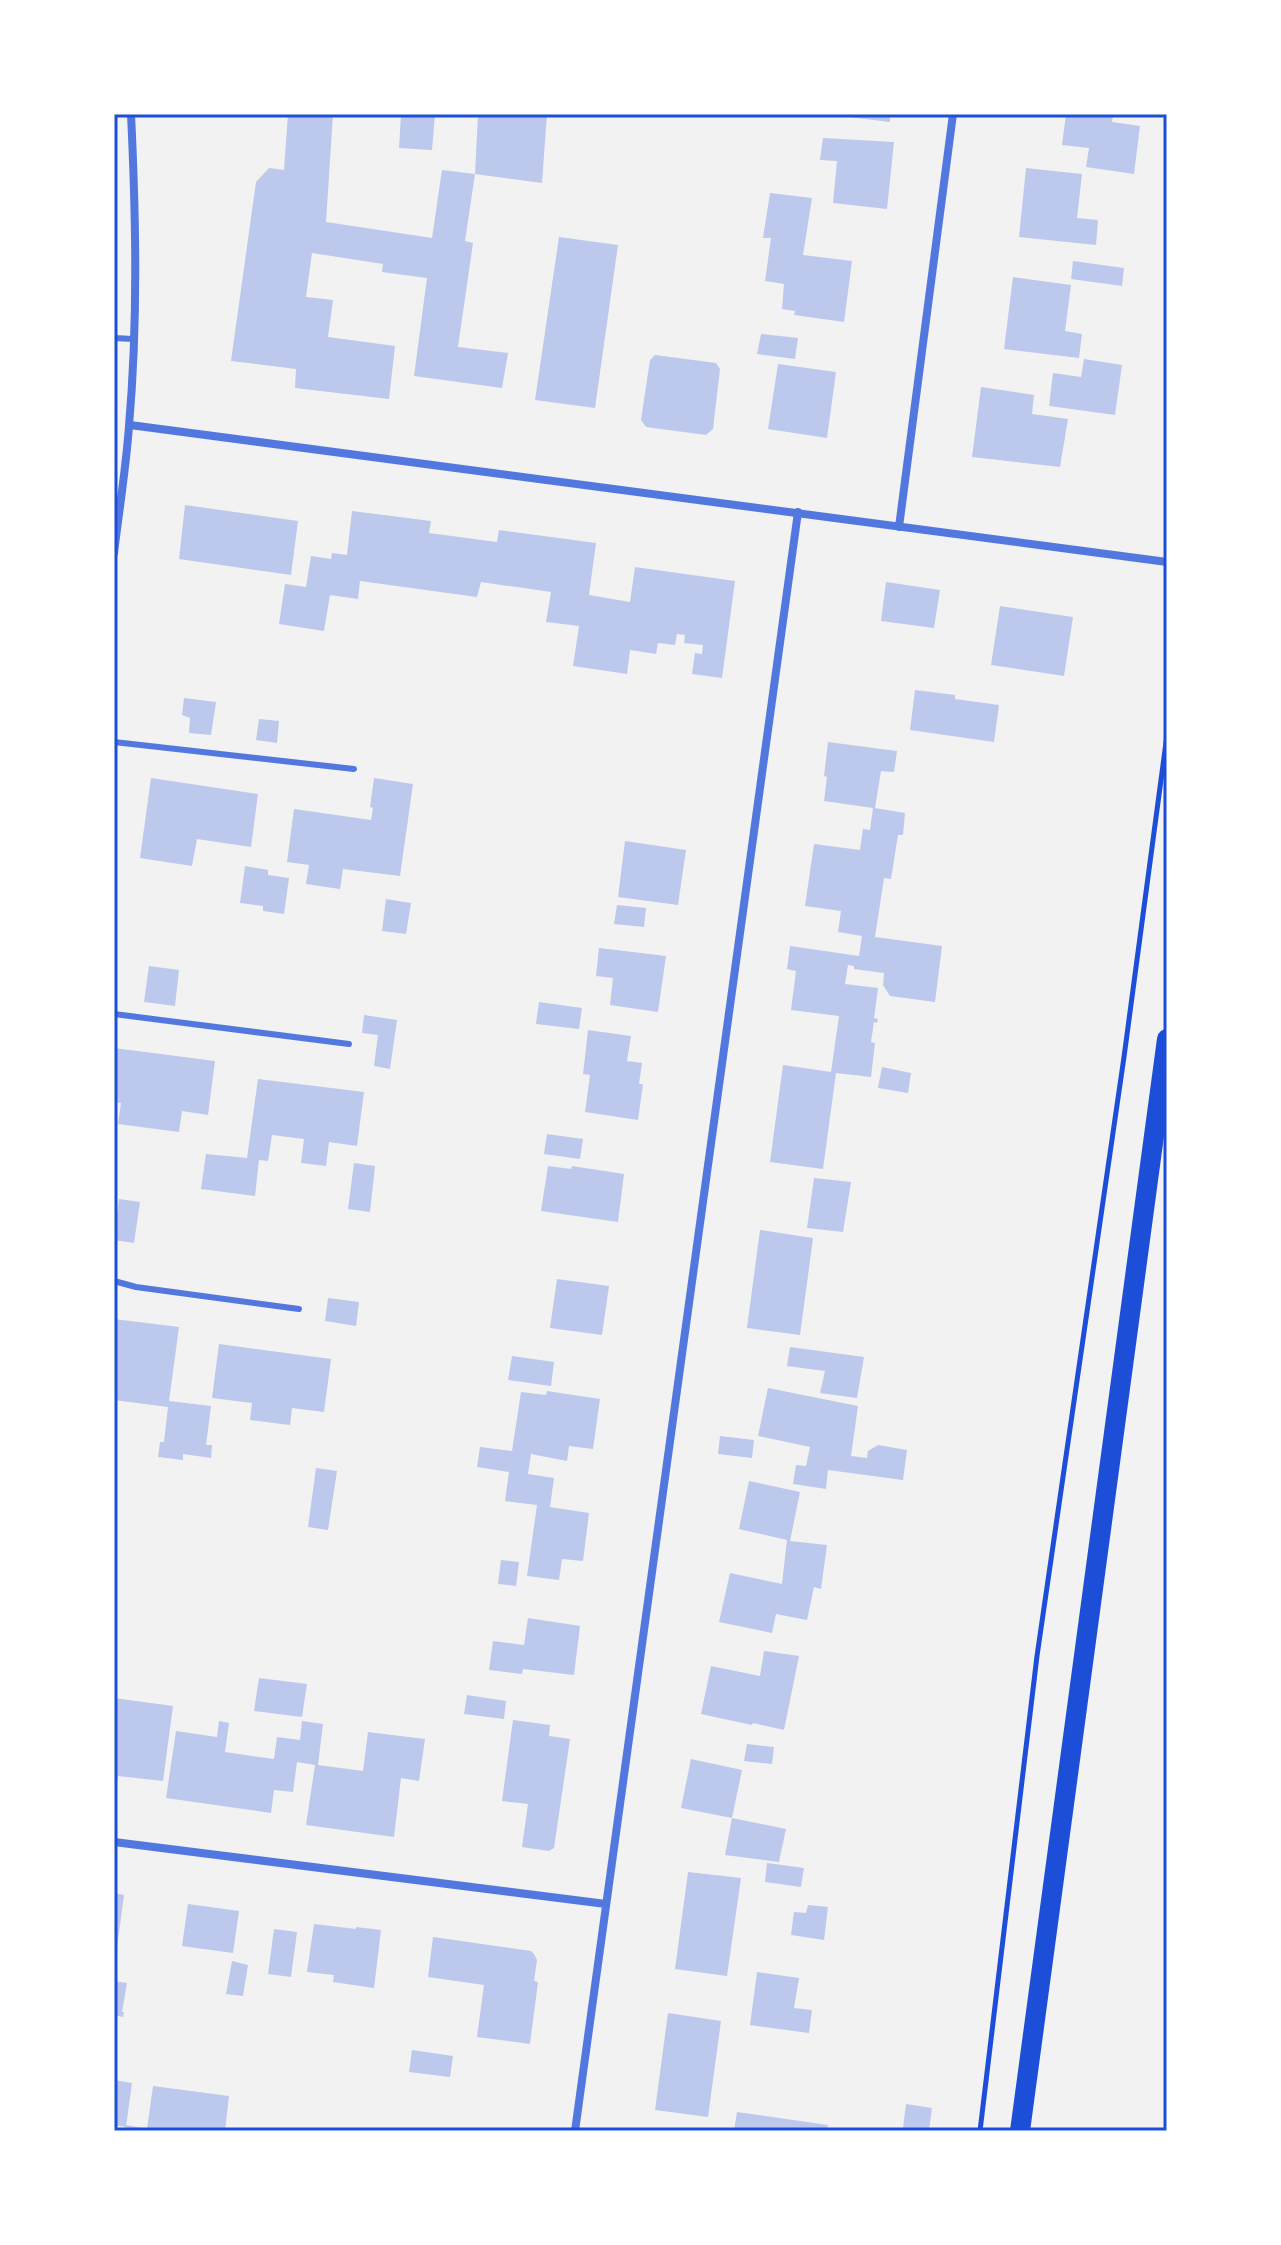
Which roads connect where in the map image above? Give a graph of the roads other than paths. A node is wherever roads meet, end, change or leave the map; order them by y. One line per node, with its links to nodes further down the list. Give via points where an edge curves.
1 (131, 114): 4 (street, via 136,216)
2 (953, 114): 7 (street)
3 (114, 338): 4 (lane)
4 (133, 339): 5 (street)
5 (130, 425): 6 (street); 8 (street)
6 (798, 512): 7 (street); 19 (street)
7 (899, 527): 10 (street)
8 (115, 542): 9 (street)
9 (114, 553)
10 (1167, 562)
11 (114, 742): 12 (lane)
12 (354, 769)
13 (114, 1014): 15 (lane)
14 (1167, 1039): 21 (main road)
15 (349, 1044)
16 (114, 1281): 17 (lane)
17 (299, 1309)
18 (114, 1842): 19 (street)
19 (606, 1904): 20 (street)
20 (575, 2131)
21 (1020, 2131)

